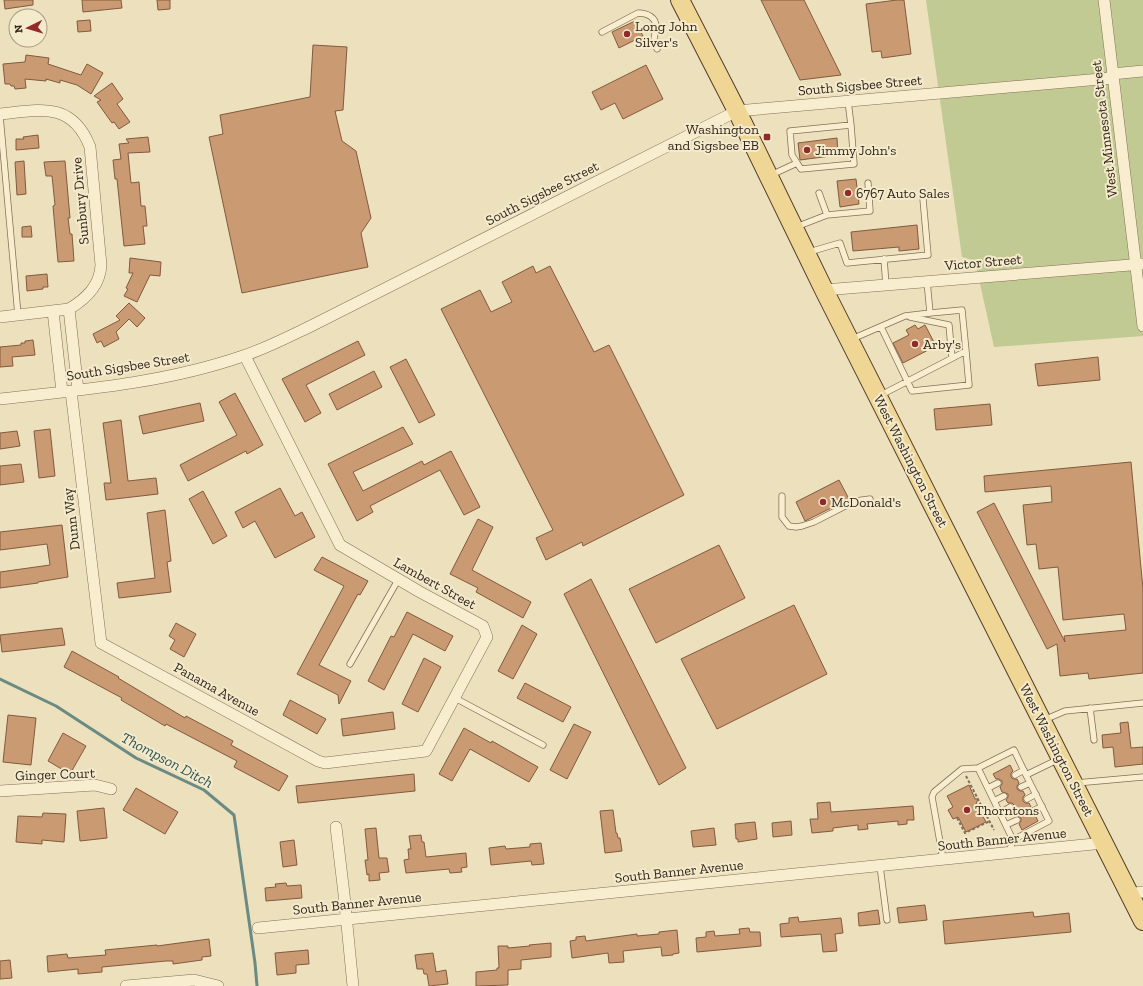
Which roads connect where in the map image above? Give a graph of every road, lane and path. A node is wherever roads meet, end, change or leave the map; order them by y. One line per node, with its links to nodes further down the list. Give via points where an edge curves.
1 (680, 0): 8 (main road, West Washington Street)
2 (1104, 0): 6 (street, West Minnesota Street)
3 (602, 32): 4 (lane, via 638,13 645,13 655,22 654,41)
4 (657, 49)
5 (1143, 71): 6 (street, South Sigsbee Street)
6 (1112, 76): 7 (street, South Sigsbee Street); 20 (street, West Minnesota Street)
7 (848, 101): 8 (street, South Sigsbee Street); 10 (lane)
8 (737, 111): 12 (main road, West Washington Street); 34 (street, South Sigsbee Street, via 313,325)
9 (0, 115): 24 (street, Sunbury Drive, via 47,110 62,114 84,133 90,147 101,265 94,287 85,299); 27 (lane)
10 (851, 125): 11 (lane, via 790,131 792,155); 11 (lane, via 854,164 802,169)
11 (797, 163): 12 (lane)
12 (769, 176): 17 (main road, West Washington Street)
13 (868, 183): 16 (lane, via 870,211)
14 (819, 194): 16 (lane)
15 (923, 199): 19 (lane, via 928,255)
16 (827, 215): 17 (lane)
17 (794, 227): 18 (main road, West Washington Street)
18 (807, 253): 19 (lane, via 840,243 847,263); 23 (main road, West Washington Street)
19 (884, 259): 22 (lane)
20 (1139, 265): 21 (street, Victor Street); 30 (street, West Minnesota Street)
21 (927, 282): 22 (street, Victor Street); 26 (lane)
22 (886, 285): 23 (street, Victor Street)
23 (824, 290): 32 (main road, West Washington Street)
24 (69, 309): 25 (street); 37 (street)
25 (53, 311): 27 (street); 37 (street)
26 (930, 313): 28 (lane); 33 (lane, via 962,310)
27 (18, 315): 29 (street)
28 (905, 316): 31 (lane); 35 (lane, via 949,325)
29 (0, 317)
30 (1143, 326)
31 (881, 327): 32 (lane); 36 (lane)
32 (850, 340): 38 (main road, West Washington Street)
33 (966, 351): 35 (lane); 36 (lane, via 969,385 912,391)
34 (245, 356): 37 (street, South Sigsbee Street, via 157,379); 42 (street, Lambert Street, via 340,545)
35 (952, 358): 36 (lane)
36 (907, 381): 38 (lane)
37 (70, 391): 39 (street, South Sigsbee Street); 43 (street, Dunn Way)
38 (879, 396): 48 (main road, West Washington Street)
39 (0, 399)
40 (782, 496): 41 (lane, via 782,517 789,526 796,527 814,522 855,501)
41 (870, 499)
42 (398, 580): 44 (lane); 45 (street, Lambert Street, via 483,626 487,638)
43 (102, 643): 52 (street, Panama Avenue)
44 (350, 664)
45 (455, 698): 50 (lane); 52 (street, Lambert Street, via 426,751 325,764)
46 (1143, 703): 47 (lane)
47 (1090, 708): 48 (lane, via 1065,711); 49 (lane)
48 (1042, 720): 51 (main road, West Washington Street)
49 (1094, 740)
50 (543, 745)
51 (1061, 758): 55 (lane); 60 (main road, West Washington Street)
52 (318, 762)
53 (978, 768): 54 (lane); 55 (lane, via 1014,750); 62 (lane)
54 (962, 769): 75 (path); 82 (lane, via 932,794)
55 (1025, 772): 56 (lane); 59 (lane)
56 (1015, 775)
57 (1143, 776): 60 (lane)
58 (998, 783): 62 (lane)
59 (1030, 783): 61 (lane); 65 (lane)
60 (1074, 783): 80 (main road, West Washington Street)
61 (1021, 787)
62 (988, 788): 68 (lane)
63 (111, 790): 64 (street, Ginger Court, via 95,785)
64 (0, 791)
65 (1036, 794): 67 (lane); 69 (lane)
66 (1004, 796): 68 (lane)
67 (1027, 799)
68 (994, 801): 72 (lane)
69 (1042, 806): 71 (lane); 79 (lane, via 1049,821)
70 (1010, 807): 72 (lane)
71 (1033, 811)
72 (1000, 813): 76 (lane)
73 (957, 818): 75 (path, via 965,833)
74 (1017, 820): 76 (lane)
75 (990, 821): 78 (path)
76 (1006, 825): 79 (lane)
77 (336, 827): 85 (street)
78 (994, 830)
79 (1013, 840): 81 (lane)
80 (1104, 843): 81 (street, South Banner Avenue); 84 (main road, West Washington Street)
81 (1009, 853): 82 (street, South Banner Avenue)
82 (943, 860): 83 (street, South Banner Avenue)
83 (880, 866): 85 (street, South Banner Avenue); 86 (lane)
84 (1136, 893): 87 (main road, West Washington Street)
85 (346, 920): 88 (street, South Banner Avenue); 91 (street)
86 (887, 920)
87 (1143, 921)
88 (258, 928)
89 (126, 986): 90 (street, via 194,980)
90 (218, 986)
91 (353, 986)

